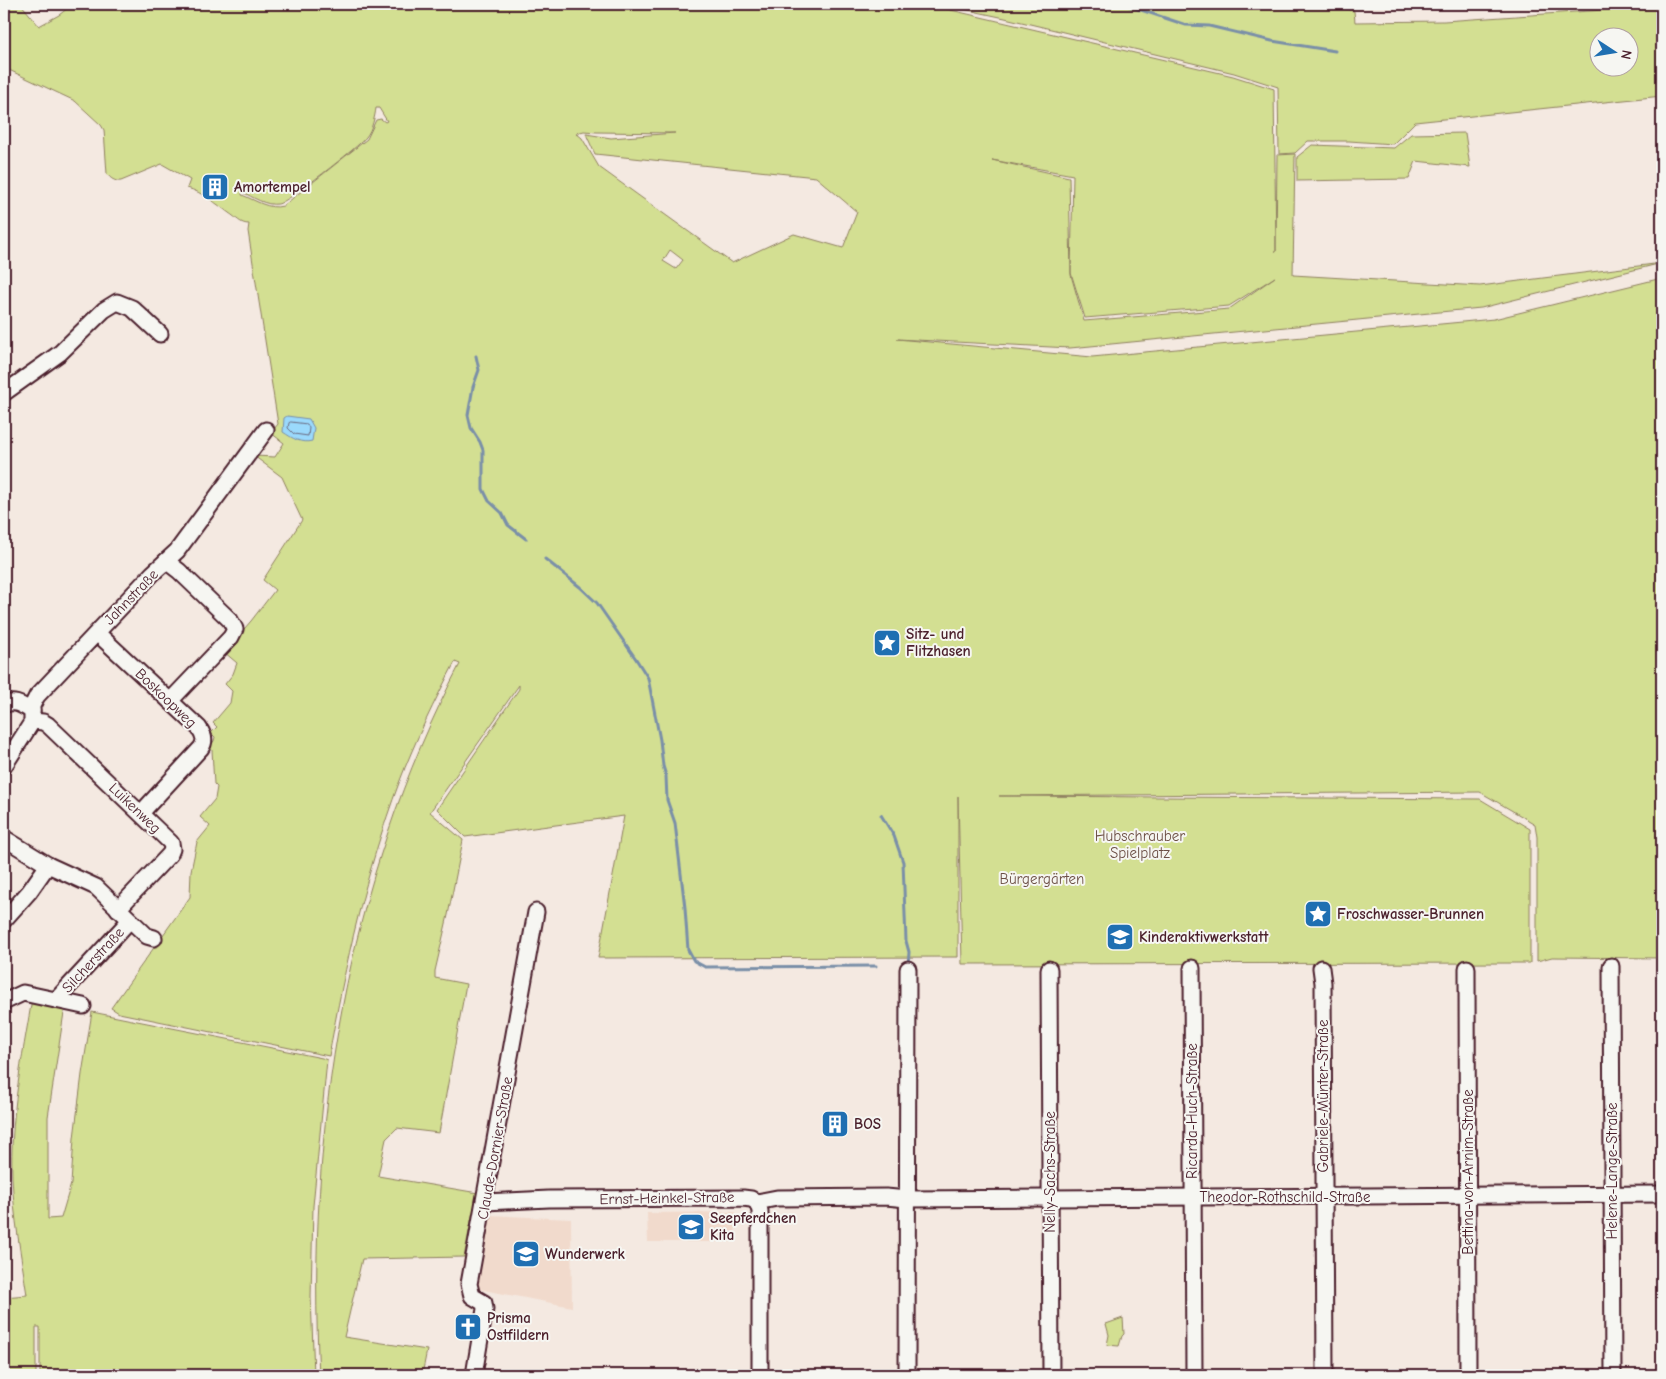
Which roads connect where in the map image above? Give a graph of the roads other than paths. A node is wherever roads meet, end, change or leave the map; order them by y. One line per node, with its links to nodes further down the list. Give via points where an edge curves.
1 (160, 334): 2 (street, via 132,308 117,302 104,310 60,353)
2 (4, 393)
3 (266, 430): 4 (street, Jahnstraße, via 177,551)
4 (166, 561): 5 (street, Jahnstraße); 6 (street, via 230,620 234,629 231,638)
5 (97, 633): 6 (street, Boskoopweg); 8 (street, Jahnstraße, via 39,694 33,704)
6 (170, 701): 10 (street, Boskoopweg, via 201,731 204,742)
7 (4, 705): 8 (street, Luikenweg, via 15,703)
8 (32, 716): 9 (street, Jahnstraße); 10 (street, Luikenweg, via 48,725)
9 (4, 766)
10 (141, 813): 13 (street, Luikenweg, via 170,841 172,850)
11 (4, 838): 12 (street, Silcherstraße)
12 (48, 865): 13 (street, Silcherstraße, via 93,886); 15 (street)
13 (118, 909): 16 (street, Silcherstraße)
14 (536, 912): 34 (street, Claude-Dornier-Straße)
15 (4, 920)
16 (130, 920): 17 (street, Silcherstraße, via 146,936); 24 (street, Silcherstraße)
17 (154, 938)
18 (1611, 966): 27 (street, Helene-Lange-Straße)
19 (1192, 968): 31 (street, Ricarda-Huch-Straße)
20 (1321, 968): 30 (street, Gabriele-Münter-Straße)
21 (1468, 968): 29 (street, Bettina-von-Arnim-Straße)
22 (1049, 969): 32 (street, Nelly-Sachs-Straße)
23 (908, 970): 33 (street)
24 (56, 1000): 25 (street, via 22,993); 26 (street)
25 (4, 1002)
26 (83, 1006)
27 (1612, 1194): 28 (street, Theodor-Rothschild-Straße); 29 (street, Theodor-Rothschild-Straße); 43 (street, Helene-Lange-Straße)
28 (1662, 1194)
29 (1467, 1196): 30 (street, Theodor-Rothschild-Straße); 42 (street, Bettina-von-Arnim-Straße)
30 (1324, 1197): 31 (street, Theodor-Rothschild-Straße); 41 (street, Gabriele-Münter-Straße)
31 (1192, 1198): 32 (street, Theodor-Rothschild-Straße); 40 (street, Ricarda-Huch-Straße)
32 (1050, 1199): 33 (street, Theodor-Rothschild-Straße); 39 (street, Nelly-Sachs-Straße)
33 (907, 1200): 35 (street, Ernst-Heinkel-Straße, via 886,1197 777,1198); 38 (street)
34 (485, 1202): 35 (street, Ernst-Heinkel-Straße, via 743,1198); 36 (street, Claude-Dornier-Straße, via 469,1288 472,1296 484,1302 486,1309)
35 (756, 1202): 37 (street, via 760,1211)
36 (474, 1375)
37 (760, 1375)
38 (907, 1375)
39 (1050, 1375)
40 (1194, 1375)
41 (1325, 1375)
42 (1468, 1375)
43 (1613, 1375)

